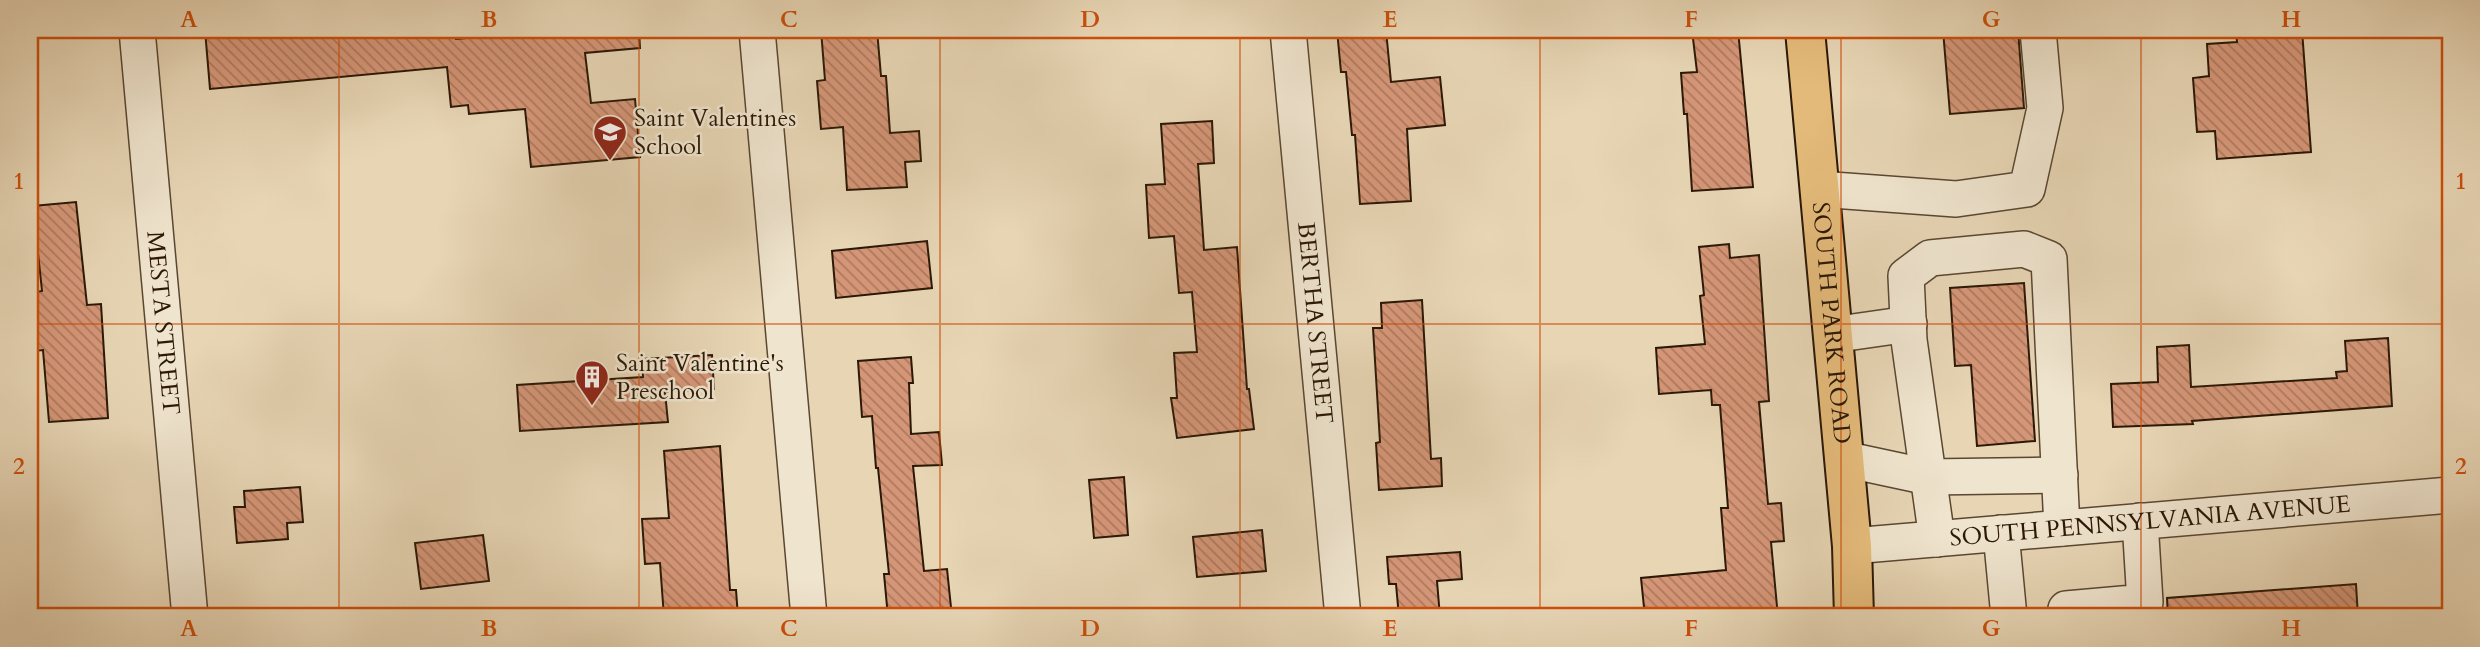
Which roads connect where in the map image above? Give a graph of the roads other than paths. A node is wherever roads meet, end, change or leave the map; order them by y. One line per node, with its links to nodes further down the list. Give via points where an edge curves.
1 (137, 30): 18 (street, MESTA STREET)
2 (757, 30): 19 (street)
3 (1288, 30): 20 (street, BERTHA STREET)
4 (1804, 30): 6 (main road, SOUTH PARK ROAD)
5 (2038, 30): 6 (street, via 2045,108 2027,189 1956,199)
6 (1819, 190): 8 (main road, SOUTH PARK ROAD)
7 (1909, 324): 8 (street); 10 (street, via 1906,276 1930,258 2024,249 2049,260); 11 (street)
8 (1832, 335): 9 (main road, SOUTH PARK ROAD)
9 (1844, 459): 11 (street); 17 (main road, SOUTH PARK ROAD)
10 (2060, 475): 11 (street); 14 (street)
11 (1928, 477): 16 (street)
12 (2450, 495): 13 (street, SOUTH PENNSYLVANIA AVENUE)
13 (2140, 521): 14 (street, SOUTH PENNSYLVANIA AVENUE); 23 (street, via 2145,602 2066,609)
14 (2062, 528): 15 (street, SOUTH PENNSYLVANIA AVENUE)
15 (2001, 533): 16 (street, SOUTH PENNSYLVANIA AVENUE); 22 (street)
16 (1937, 539): 17 (street, SOUTH PENNSYLVANIA AVENUE)
17 (1852, 546): 21 (main road, SOUTH PARK ROAD)
18 (190, 617)
19 (809, 617)
20 (1343, 617)
21 (1854, 617)
22 (2009, 617)
23 (2066, 617)

